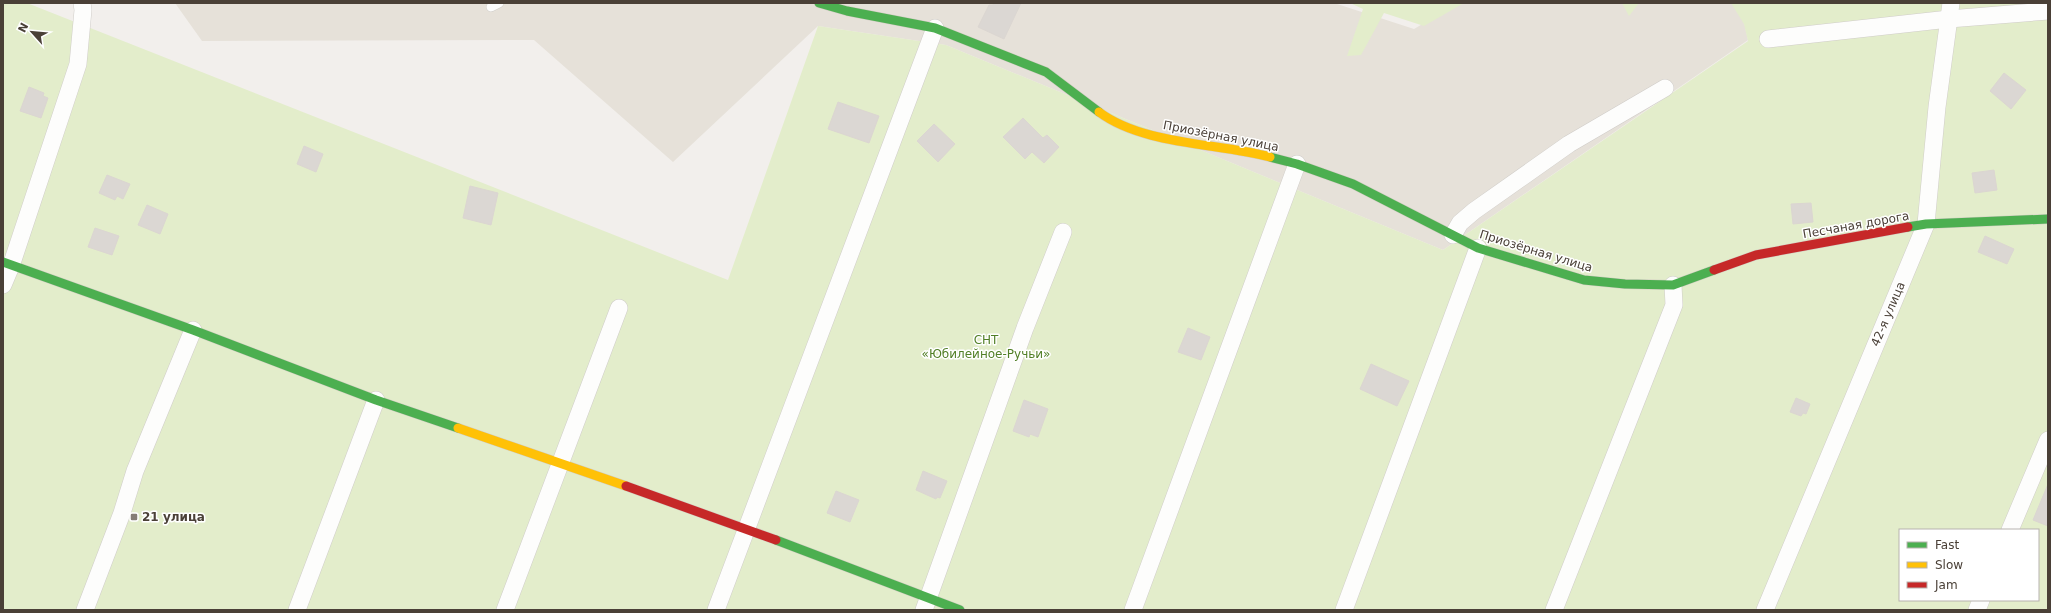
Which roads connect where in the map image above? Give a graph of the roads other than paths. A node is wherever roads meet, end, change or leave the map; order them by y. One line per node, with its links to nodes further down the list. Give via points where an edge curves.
1 (82, 3): 14 (street, via 78,64)
2 (819, 3): 5 (street, Приозёрная улица)
3 (1950, 11): 4 (street); 6 (street); 10 (street, 42-я улица, via 1937,107)
4 (2048, 11)
5 (935, 28): 8 (street, Приозёрная улица, via 1046,72 1108,119 1176,141 1247,151); 22 (street)
6 (1768, 39)
7 (1665, 88): 12 (street, via 1568,144 1460,223)
8 (1297, 164): 12 (street, Приозёрная улица, via 1353,184); 30 (street)
9 (2048, 219): 10 (street, Песчаная дорога)
10 (1926, 224): 15 (street, Песчаная дорога, via 1756,256); 33 (street, 42-я улица)
11 (1063, 232): 24 (street, via 1025,328)
12 (1453, 235): 13 (street, Приозёрная улица)
13 (1478, 248): 15 (street, Приозёрная улица, via 1584,280); 31 (street)
14 (7, 264): 16 (street); 18 (street)
15 (1673, 285): 32 (street, via 1674,305)
16 (3, 286)
17 (619, 308): 21 (street)
18 (194, 330): 19 (street); 25 (street, via 135,471)
19 (376, 400): 21 (street); 26 (street)
20 (2048, 440): 23 (street)
21 (560, 462): 22 (street); 27 (street)
22 (746, 529): 24 (street); 28 (street)
23 (2010, 529)
24 (926, 604): 29 (street)
25 (85, 610)
26 (298, 610)
27 (505, 610)
28 (716, 610)
29 (960, 610)
30 (1133, 610)
31 (1344, 610)
32 (1554, 610)
33 (1765, 610)

